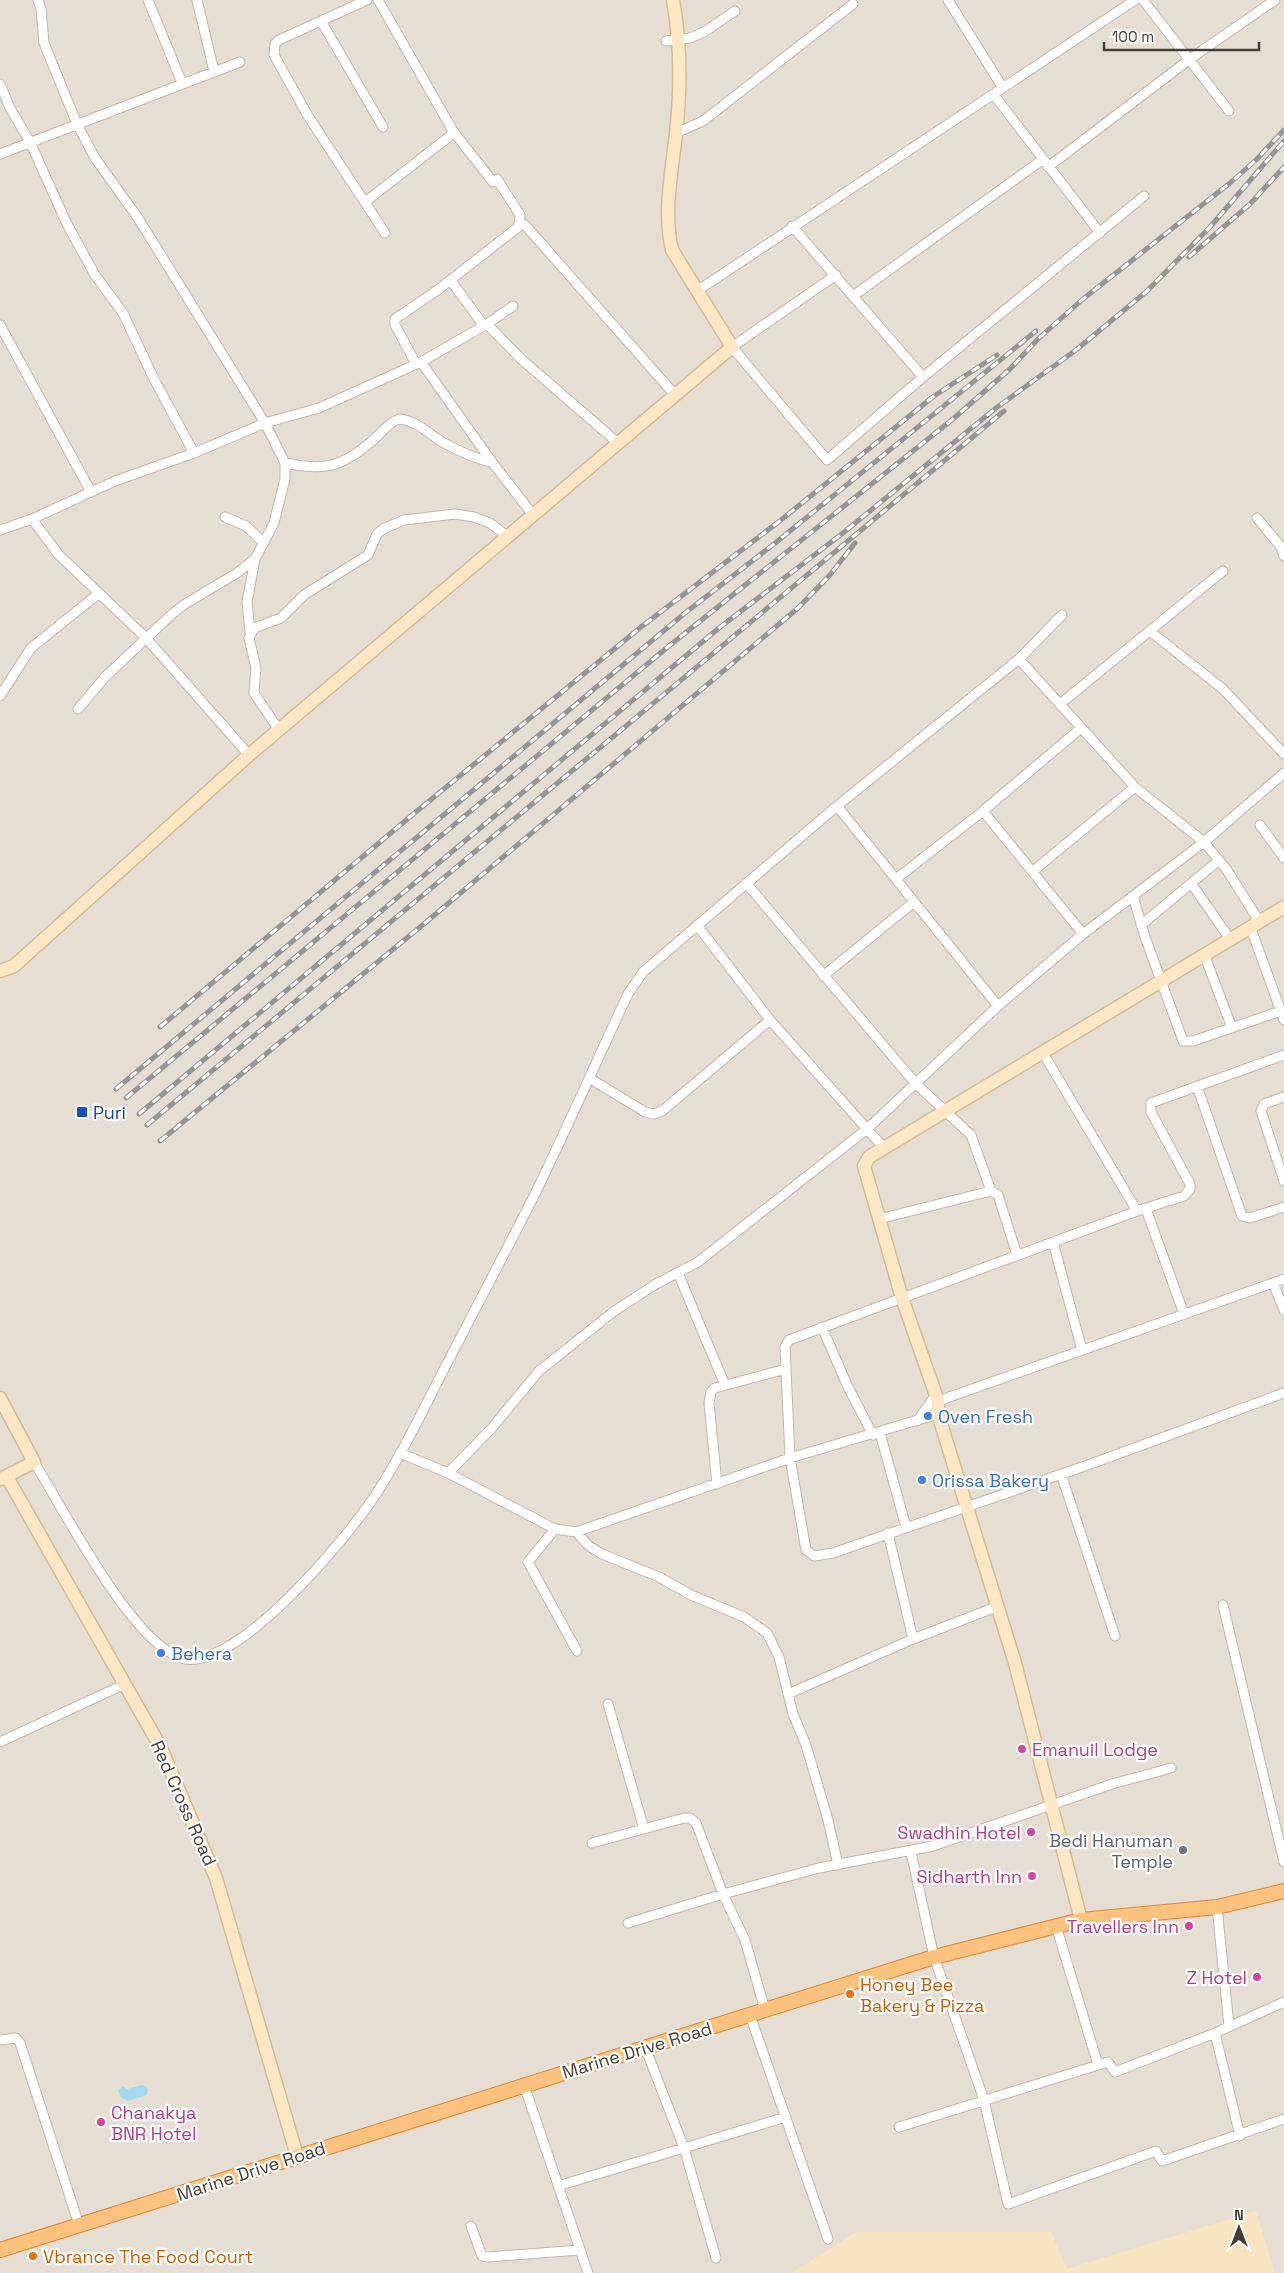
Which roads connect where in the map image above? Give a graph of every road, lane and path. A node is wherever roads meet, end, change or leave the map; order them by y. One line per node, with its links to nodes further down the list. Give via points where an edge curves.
1 (38, 0): 23 (street, via 42,9 44,43)
2 (148, 0): 18 (street)
3 (197, 0): 17 (street)
4 (367, 0): 13 (street)
5 (378, 0): 25 (street)
6 (673, 0): 14 (main road)
7 (948, 0): 20 (street)
8 (1135, 0): 20 (street)
9 (1143, 0): 15 (street)
10 (1275, 0): 15 (street)
11 (853, 4): 26 (street, via 704,121)
12 (735, 11): 14 (street, via 704,32)
13 (322, 21): 24 (street); 32 (street, via 279,40 275,44 274,55 298,99)
14 (672, 40): 26 (main road, via 680,96)
15 (1190, 59): 22 (street); 30 (street)
16 (240, 62): 17 (street)
17 (214, 71): 18 (street)
18 (182, 83): 23 (street)
19 (0, 84): 27 (street)
20 (1002, 88): 21 (street)
21 (994, 95): 29 (street); 34 (street)
22 (1229, 111)
23 (77, 124): 27 (street); 48 (street, via 95,158 138,218)
24 (383, 127)
25 (453, 131): 32 (street); 33 (street, via 520,214)
26 (676, 133): 39 (main road, via 668,202 668,234 672,250)
27 (30, 142): 28 (street); 50 (street, via 67,224 95,275 122,313)
28 (0, 154)
29 (1042, 160): 30 (street); 40 (street)
30 (1048, 167): 36 (street)
31 (1144, 196): 36 (street)
32 (365, 202): 35 (street)
33 (519, 225): 38 (street); 47 (street, via 526,225)
34 (792, 226): 37 (street); 39 (street)
35 (385, 232)
36 (1100, 233): 46 (street)
37 (836, 275): 40 (street); 44 (street)
38 (451, 281): 43 (street); 45 (street, via 395,319 395,325)
39 (697, 291): 44 (main road)
40 (854, 296): 46 (street)
41 (514, 306): 43 (street)
42 (0, 325): 53 (street)
43 (486, 325): 45 (street); 49 (street)
44 (732, 347): 46 (street, via 828,460); 47 (main road)
45 (419, 363): 48 (street, via 319,408); 51 (street)
46 (923, 378)
47 (676, 395): 49 (main road)
48 (265, 423): 50 (street); 52 (street)
49 (618, 443): 54 (main road)
50 (194, 453): 53 (street)
51 (492, 462): 52 (street, via 474,457 399,419 354,454 332,466 310,468); 54 (street)
52 (285, 463): 60 (street, via 281,497)
53 (90, 492): 57 (street)
54 (533, 515): 59 (main road)
55 (225, 517): 60 (street, via 246,526)
56 (1257, 518): 61 (street, via 1281,547)
57 (32, 519): 58 (street); 64 (street, via 58,554)
58 (0, 530)
59 (508, 536): 66 (street, via 474,517 448,514 404,520 377,534 368,555 304,595 281,618); 74 (main road)
60 (264, 543): 62 (street)
61 (1284, 556)
62 (255, 559): 66 (street, via 247,602); 68 (street, via 185,604)
63 (1223, 571): 67 (street)
64 (98, 594): 68 (street); 70 (street, via 31,648)
65 (1062, 615): 69 (street)
66 (250, 632): 74 (street, via 256,668 254,693)
67 (1151, 632): 71 (street); 75 (street, via 1223,689)
68 (146, 638): 72 (street, via 105,677); 76 (street)
69 (1019, 659): 71 (street); 79 (street)
70 (0, 696)
71 (1060, 704): 73 (street)
72 (78, 709)
73 (1081, 728): 78 (street); 80 (street)
74 (279, 730): 76 (main road)
75 (1284, 754)
76 (249, 756): 98 (main road, via 14,966)
77 (1283, 776): 82 (street)
78 (1135, 787): 82 (street); 85 (street)
79 (837, 806): 86 (street); 87 (street)
80 (983, 811): 85 (street); 86 (street)
81 (1260, 825): 83 (street)
82 (1204, 842): 84 (street); 89 (street)
83 (1284, 858)
84 (1219, 860): 88 (street); 92 (street)
85 (1033, 871): 95 (street)
86 (896, 879): 90 (street)
87 (746, 883): 93 (street); 99 (street)
88 (1191, 883): 94 (street); 96 (street)
89 (1133, 896): 94 (street); 95 (street)
90 (914, 902): 99 (street); 101 (street)
91 (1284, 907): 92 (main road)
92 (1255, 923): 96 (main road); 102 (street)
93 (697, 925): 103 (street); 107 (street, via 643,972 628,994)
94 (1141, 925): 100 (street)
95 (1083, 934): 101 (street)
96 (1230, 939): 97 (main road)
97 (1204, 954): 100 (main road); 104 (street)
98 (0, 971)
99 (823, 976): 108 (street)
100 (1161, 979): 104 (street, via 1183,1041); 105 (main road)
101 (998, 1006): 108 (street)
102 (1283, 1014): 104 (street)
103 (770, 1020): 107 (street, via 662,1111 654,1114 645,1112); 112 (street)
104 (1232, 1028)
105 (1043, 1053): 111 (main road); 118 (street)
106 (1284, 1055): 109 (street)
107 (589, 1078): 138 (street, via 534,1195)
108 (916, 1084): 111 (street); 112 (street)
109 (1197, 1086): 117 (street, via 1242,1216 1250,1218); 118 (street, via 1151,1103 1151,1112 1190,1189 1184,1196)
110 (1284, 1097): 114 (street, via 1264,1104 1261,1111)
111 (946, 1111): 113 (main road); 116 (street, via 971,1135)
112 (867, 1129): 113 (street); 122 (street, via 698,1262)
113 (884, 1148): 119 (main road, via 869,1157 864,1166)
114 (1280, 1156): 115 (street)
115 (1284, 1181)
116 (991, 1191): 119 (street); 121 (street, via 998,1196)
117 (1284, 1207)
118 (1141, 1210): 120 (street); 127 (street)
119 (879, 1219): 125 (main road)
120 (1053, 1242): 121 (street); 129 (street)
121 (1018, 1255): 125 (street)
122 (678, 1272): 131 (street); 141 (street, via 613,1312 539,1371 492,1428)
123 (1284, 1279): 124 (street)
124 (1273, 1283): 126 (street); 127 (street)
125 (902, 1298): 128 (street); 134 (main road)
126 (1284, 1310)
127 (1184, 1314): 129 (street)
128 (822, 1327): 130 (street, via 789,1340 785,1347); 137 (street, via 848,1385)
129 (1082, 1350): 134 (street)
130 (786, 1369): 131 (street); 139 (street)
131 (725, 1385): 144 (street, via 714,1388 709,1397)
132 (1284, 1393): 142 (street)
133 (0, 1398): 140 (main road)
134 (937, 1398): 135 (main road); 136 (street)
135 (938, 1414): 136 (street); 145 (main road)
136 (916, 1421): 137 (street)
137 (876, 1434): 139 (street); 146 (street)
138 (400, 1453): 140 (street, via 376,1496 298,1590 234,1644 205,1658 182,1659 153,1641 121,1604); 141 (street)
139 (790, 1458): 144 (street); 149 (street, via 809,1554 833,1553)
140 (34, 1462): 143 (main road)
141 (448, 1474): 147 (street)
142 (1061, 1474): 145 (street); 152 (street)
143 (4, 1478): 155 (main road, Red Cross Road)
144 (717, 1484): 148 (street)
145 (966, 1506): 146 (street); 151 (main road)
146 (906, 1527): 149 (street)
147 (555, 1529): 148 (street); 154 (street, via 528,1562)
148 (576, 1532): 156 (street, via 602,1554 659,1577 758,1625 774,1644)
149 (888, 1533): 153 (street)
150 (1223, 1605): 164 (street)
151 (996, 1607): 153 (street); 160 (main road, via 1016,1667)
152 (1115, 1636)
153 (913, 1639): 156 (street)
154 (577, 1651)
155 (125, 1684): 158 (street); 188 (main road, Red Cross Road, via 161,1748 216,1878)
156 (788, 1694): 165 (street, via 828,1820)
157 (608, 1704): 161 (street)
158 (0, 1742)
159 (1171, 1768): 160 (street)
160 (1051, 1805): 163 (street); 169 (main road)
161 (644, 1829): 162 (street); 167 (street, via 690,1818 696,1823)
162 (592, 1843)
163 (911, 1852): 165 (street); 172 (street)
164 (1284, 1862)
165 (838, 1865): 167 (street)
166 (1284, 1891): 168 (highway, Marine Drive Road)
167 (723, 1894): 170 (street); 174 (street, via 745,1940)
168 (1217, 1907): 169 (highway, Marine Drive Road); 176 (street)
169 (1080, 1920): 171 (highway, Marine Drive Road)
170 (628, 1923)
171 (1056, 1926): 172 (highway, Marine Drive Road); 180 (street)
172 (934, 1957): 174 (highway, Marine Drive Road); 182 (street)
173 (1284, 2002): 176 (street)
174 (765, 2010): 175 (highway, Marine Drive Road)
175 (750, 2015): 179 (highway, Marine Drive Road); 183 (street)
176 (1229, 2026): 177 (street)
177 (1215, 2033): 180 (street, via 1115,2072 1108,2062); 186 (street)
178 (0, 2040): 190 (street, via 16,2038 20,2044)
179 (645, 2047): 181 (highway, Marine Drive Road); 187 (street)
180 (1098, 2065): 182 (street)
181 (524, 2085): 188 (highway, Marine Drive Road); 189 (street)
182 (984, 2100): 185 (street); 186 (street, via 1008,2204 1156,2152 1162,2161)
183 (786, 2117): 187 (street); 192 (street)
184 (1284, 2119): 186 (street)
185 (899, 2127)
186 (1240, 2136)
187 (684, 2148): 189 (street); 195 (street)
188 (297, 2156): 190 (highway, Marine Drive Road)
189 (558, 2186): 194 (street)
190 (79, 2225): 193 (highway, Marine Drive Road)
191 (471, 2226): 194 (street, via 482,2256)
192 (828, 2239)
193 (0, 2250)
194 (579, 2250): 196 (street)
195 (716, 2258)
196 (588, 2273)

